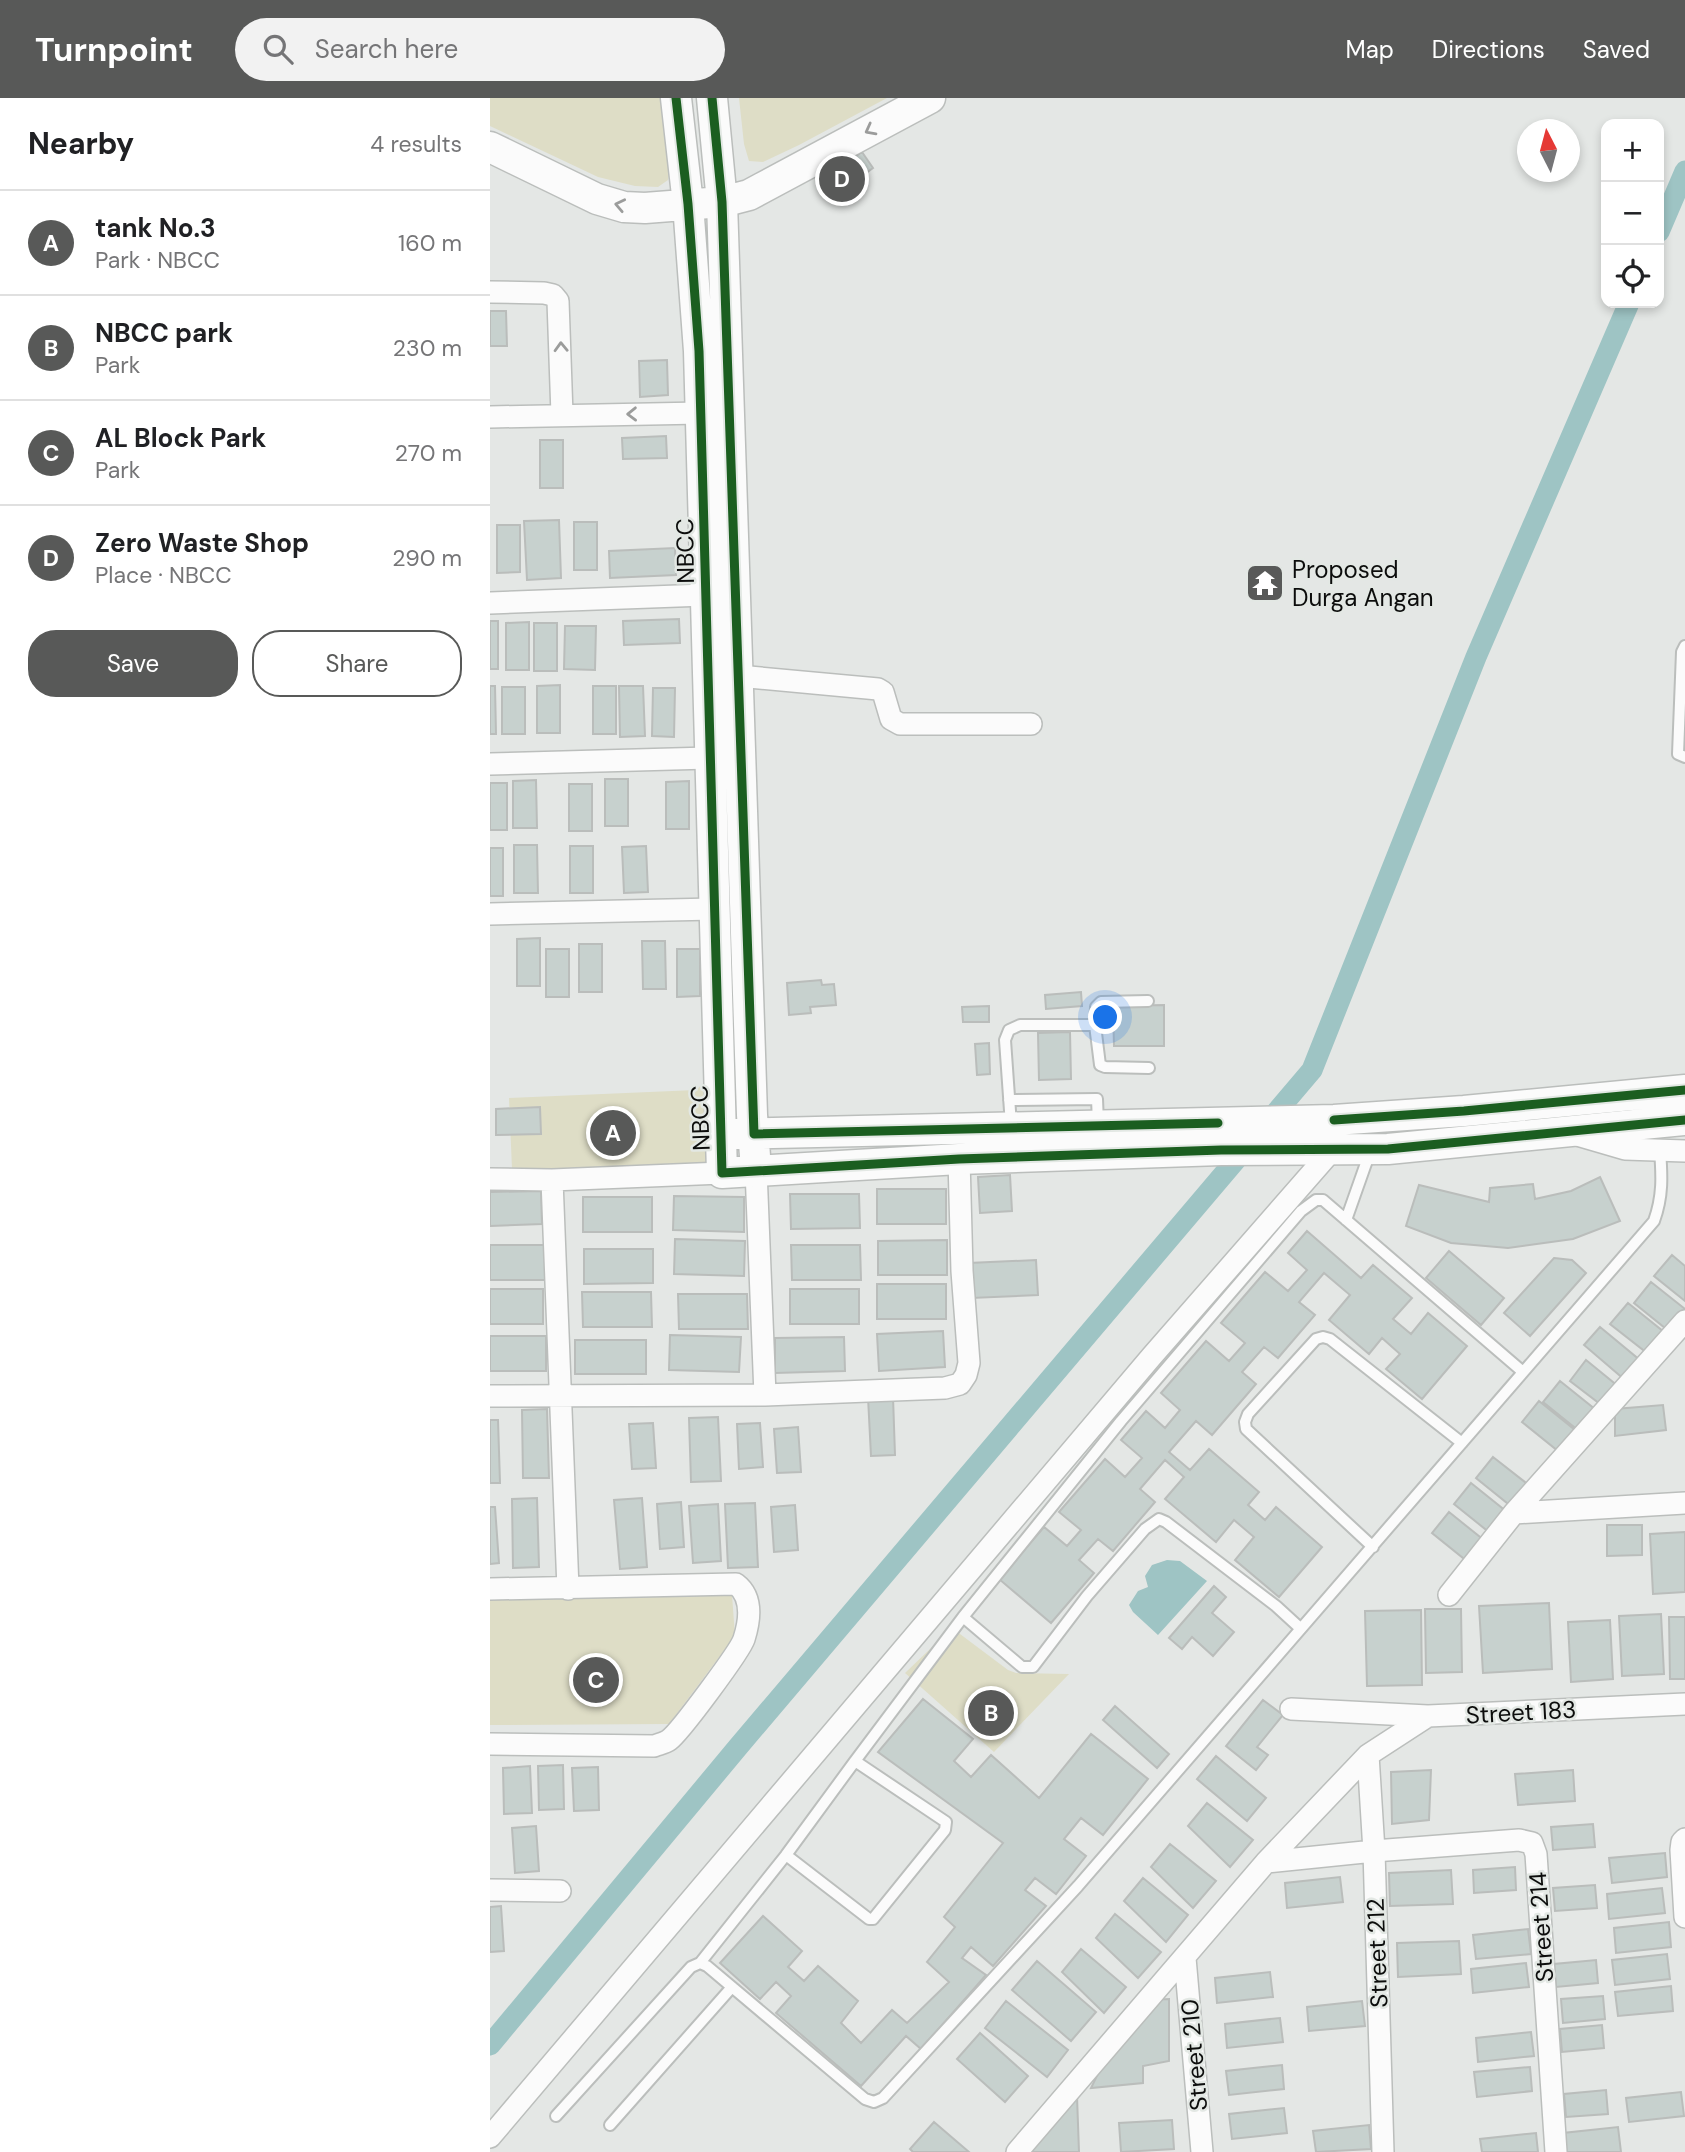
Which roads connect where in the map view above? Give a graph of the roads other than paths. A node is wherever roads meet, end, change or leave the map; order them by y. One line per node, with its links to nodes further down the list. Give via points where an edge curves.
1 (676, 98): 6 (street, NBCC)
2 (712, 98): 5 (street)
3 (930, 98): 5 (street, one-way to 5, via 749,195)
4 (490, 147): 6 (street, one-way to 4, via 624,207 597,199)
5 (722, 202): 6 (street); 14 (street)
6 (688, 204): 8 (street, NBCC)
7 (490, 292): 9 (street, one-way to 7, via 558,301 544,293)
8 (701, 412): 9 (street, one-way to 9); 11 (street, NBCC)
9 (562, 415): 10 (street)
10 (490, 417)
11 (705, 595): 12 (street); 17 (street, NBCC)
12 (490, 604)
13 (1685, 646): 16 (lane, via 1678,754)
14 (738, 676): 15 (street, via 878,689 891,719 901,724); 28 (street)
15 (1031, 724)
16 (1685, 757)
17 (709, 758): 18 (street); 19 (street, NBCC)
18 (490, 764)
19 (714, 909): 20 (street); 29 (street, NBCC)
20 (490, 914)
21 (1148, 1001): 22 (lane, via 1101,1002 1096,1007)
22 (1095, 1025): 23 (lane, via 1100,1065); 25 (lane, via 1020,1025 1009,1030 1005,1040)
23 (1149, 1068)
24 (1685, 1090): 31 (street, via 1464,1111)
25 (1010, 1114): 28 (street); 30 (street)
26 (1685, 1120): 27 (street)
27 (1564, 1132): 32 (street); 33 (street, via 1625,1149)
28 (754, 1134): 29 (street); 36 (street)
29 (720, 1135): 37 (street, NBCC)
30 (1220, 1137): 31 (street); 35 (street, NBCC)
31 (1329, 1140): 32 (street); 73 (street, via 918,1635)
32 (1371, 1149): 40 (lane)
33 (1660, 1150): 34 (street); 42 (lane, via 1663,1181 1654,1221)
34 (1685, 1151)
35 (959, 1159): 36 (street, NBCC); 43 (street, via 969,1363 960,1384)
36 (756, 1170): 37 (street, NBCC); 43 (street)
37 (722, 1173): 39 (street)
38 (490, 1179): 39 (street)
39 (552, 1180): 45 (street)
40 (1346, 1220): 42 (lane); 53 (lane, via 1323,1200 1301,1211 1121,1420)
41 (1682, 1329): 48 (street)
42 (1523, 1372): 46 (lane)
43 (765, 1395): 45 (street)
44 (490, 1396): 45 (street)
45 (561, 1396): 51 (street)
46 (1462, 1443): 49 (lane); 49 (lane, via 1323,1337 1316,1339 1248,1414 1246,1429)
47 (1685, 1503): 48 (street)
48 (1514, 1513): 52 (street)
49 (1373, 1547): 54 (lane)
50 (490, 1589): 51 (street)
51 (568, 1589): 58 (street, via 736,1584 744,1590 750,1615 744,1642 668,1741 654,1746)
52 (1449, 1595)
53 (964, 1617): 54 (lane, via 1022,1667 1033,1667 1087,1596 1159,1519); 60 (lane)
54 (1300, 1628): 70 (lane, via 1078,1886 883,2098 865,2099)
55 (1685, 1704): 57 (street, Street 183)
56 (1291, 1709): 57 (street, Street 183)
57 (1428, 1716): 59 (street)
58 (490, 1744)
59 (1368, 1755): 62 (street, Street 212); 64 (street)
60 (855, 1761): 63 (lane); 63 (lane, via 942,1818 945,1830 873,1919)
61 (1685, 1839): 67 (street, via 1681,1850)
62 (1374, 1851): 64 (street, Street 214); 76 (street, Street 212); 77 (street, Street 214, via 1519,1840 1532,1843)
63 (786, 1855): 69 (lane)
64 (1266, 1862): 68 (street)
65 (490, 1890): 66 (street)
66 (560, 1891)
67 (1685, 1917)
68 (1185, 1958): 74 (street); 75 (street, Street 210)
69 (700, 1963): 70 (lane); 71 (lane, via 691,1967)
70 (733, 1987): 72 (lane)
71 (556, 2116)
72 (610, 2125)
73 (490, 2137)
74 (1022, 2149)
75 (1202, 2152)
76 (1383, 2152)
77 (1556, 2152)

